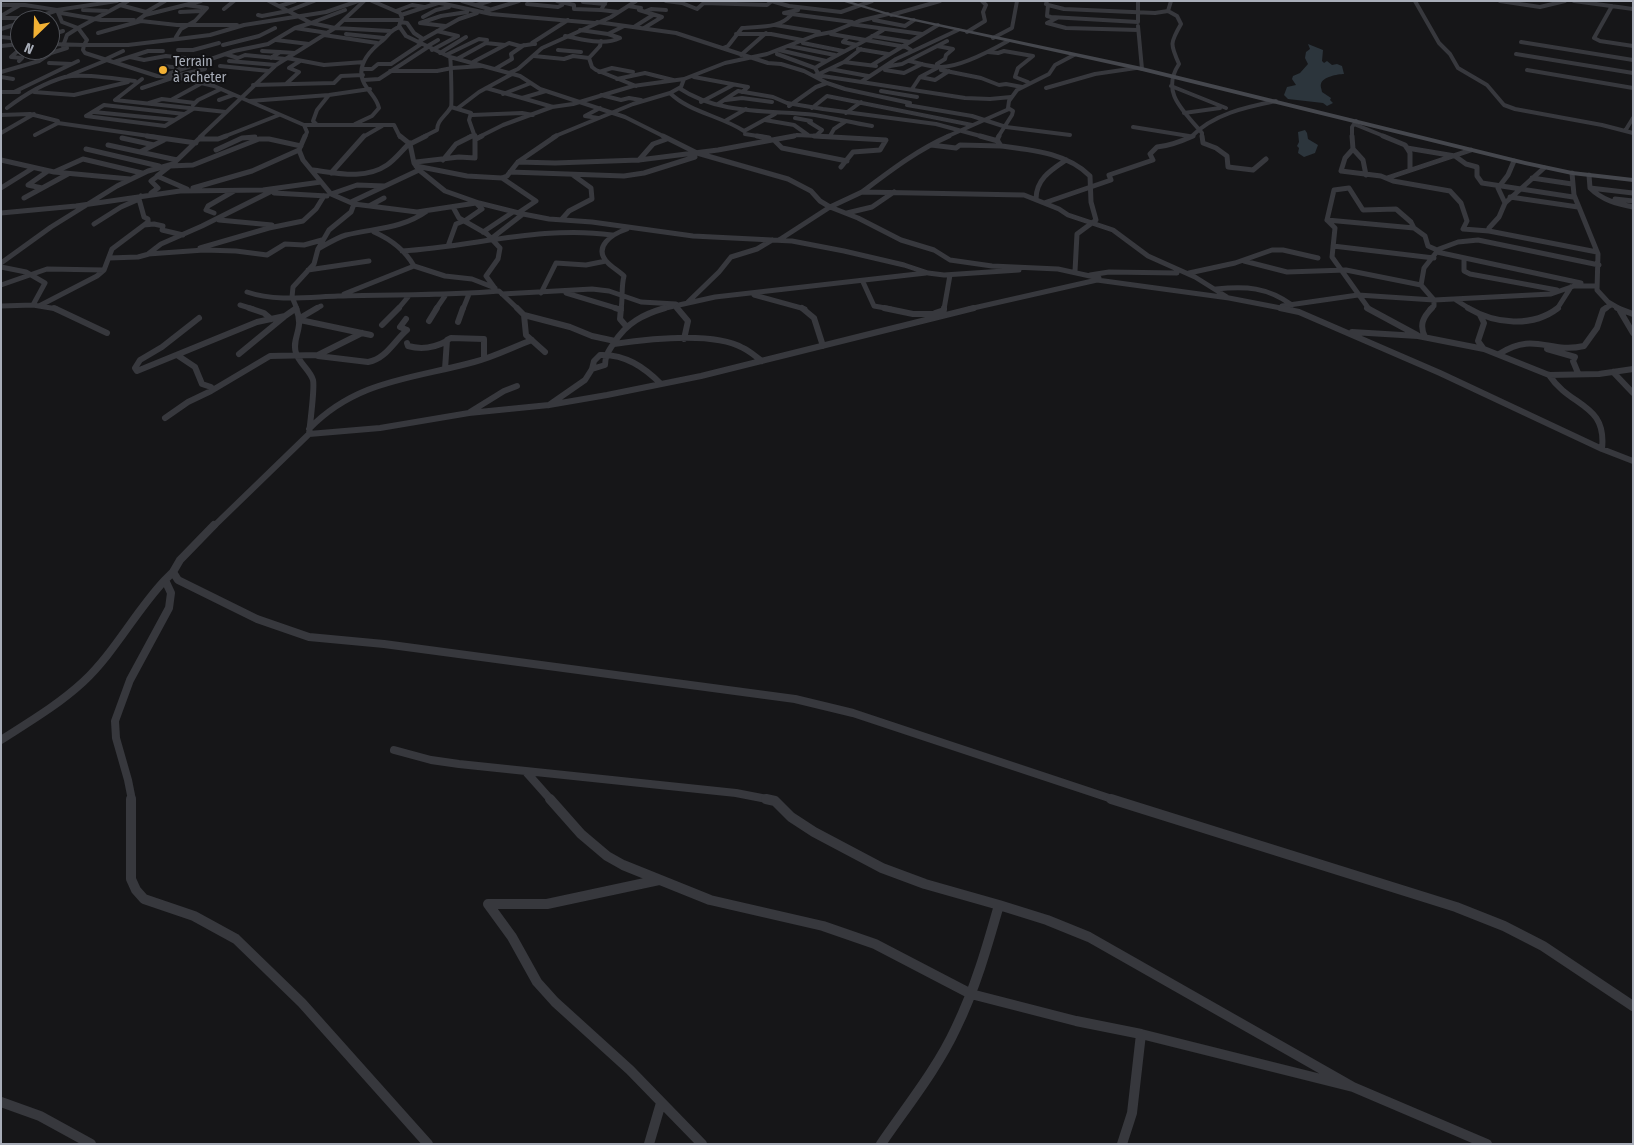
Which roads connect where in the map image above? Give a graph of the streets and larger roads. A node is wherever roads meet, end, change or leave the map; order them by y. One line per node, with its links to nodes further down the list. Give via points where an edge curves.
1 (128, 1): 39 (street)
2 (165, 1): 75 (street)
3 (194, 1): 32 (street)
4 (234, 1): 62 (street)
5 (269, 1): 59 (street)
6 (295, 1): 59 (street)
7 (314, 1): 77 (street)
8 (358, 1): 63 (street)
9 (364, 1): 109 (street)
10 (372, 1): 78 (street)
11 (431, 1): 40 (street)
12 (462, 1): 51 (street)
13 (480, 1): 33 (street)
14 (519, 1): 52 (street)
15 (556, 1): 42 (street)
16 (636, 1): 56 (street)
17 (666, 1): 36 (street, via 697,9)
18 (691, 1): 36 (street)
19 (771, 1): 37 (street); 43 (street, via 767,5)
20 (842, 1): 57 (street)
21 (872, 1): 57 (street)
22 (940, 1): 48 (street)
23 (976, 1): 38 (street)
24 (1017, 1): 167 (street, via 1012,28)
25 (1076, 1): 72 (street)
26 (1138, 1): 87 (street)
27 (1171, 1): 81 (street)
28 (1415, 1): 422 (street, via 1458,68 1486,84 1504,105)
29 (1500, 1): 30 (street, via 1540,7)
30 (1565, 1)
31 (1574, 1): 45 (street)
32 (200, 2): 50 (street)
33 (488, 2): 51 (street)
34 (497, 2): 52 (street)
35 (584, 2): 53 (street); 54 (street)
36 (704, 2): 43 (street)
37 (782, 2): 61 (street, via 786,6)
38 (982, 2): 147 (street, via 986,5 983,12 985,20)
39 (119, 3): 73 (street); 74 (street); 75 (street)
40 (438, 3): 55 (street); 60 (street)
41 (528, 3): 42 (street, via 558,7); 103 (street)
42 (565, 3): 53 (street)
43 (746, 3)
44 (1047, 3): 64 (street); 104 (street, via 1047,16)
45 (1604, 3): 58 (street)
46 (2, 4): 49 (street)
47 (56, 4): 67 (street)
48 (930, 4): 92 (street); 100 (street)
49 (22, 5): 66 (street); 97 (street)
50 (186, 5): 76 (street, via 207,8); 108 (street, via 145,15)
51 (474, 5): 70 (street)
52 (508, 5): 70 (street)
53 (576, 5): 54 (street, via 574,9)
54 (604, 5): 85 (street)
55 (452, 6): 69 (street); 90 (street)
56 (628, 6): 80 (street); 85 (street)
57 (859, 6): 86 (street); 92 (street)
58 (1612, 6): 65 (street); 202 (street, via 1594,38)
59 (280, 7): 77 (street); 88 (street)
60 (425, 8): 78 (street, via 412,5); 79 (street)
61 (806, 8): 86 (street); 96 (street, via 784,13)
62 (224, 9)
63 (335, 9): 94 (street); 116 (street, via 345,10)
64 (1064, 9): 72 (street); 104 (street, via 1066,12)
65 (1633, 9)
66 (52, 10)
67 (58, 10)
68 (83, 10): 74 (street)
69 (470, 10): 84 (street); 110 (street)
70 (492, 10): 84 (street)
71 (666, 10): 80 (street)
72 (1076, 10): 87 (street)
73 (60, 11)
74 (108, 11): 105 (street)
75 (142, 11): 93 (street)
76 (203, 11): 83 (street); 122 (street)
77 (288, 11): 89 (street); 94 (street)
78 (396, 11): 113 (street)
79 (415, 11): 90 (street); 113 (street)
80 (646, 11): 91 (street)
81 (1168, 11): 87 (street); 295 (street, via 1177,16 1181,24 1172,39 1179,66)
82 (60, 12): 99 (street)
83 (180, 12)
84 (481, 12): 103 (street); 126 (street)
85 (619, 12): 119 (street)
86 (838, 12): 117 (street, via 835,14)
87 (1137, 12): 118 (street)
88 (252, 14)
89 (258, 15)
90 (428, 15): 110 (street, via 422,18)
91 (653, 15): 114 (street); 120 (street, via 662,17)
92 (890, 15): 100 (street); 106 (street)
93 (125, 16)
94 (298, 16): 102 (street); 115 (street)
95 (313, 16): 102 (street)
96 (790, 16): 117 (street); 121 (street); 124 (street)
97 (1, 17)
98 (60, 17): 107 (street)
99 (80, 17): 105 (street); 107 (street)
100 (918, 17): 106 (street, via 905,26); 125 (street)
101 (162, 18): 112 (street)
102 (303, 18): 116 (street)
103 (541, 18): 111 (street)
104 (1058, 18): 118 (street); 137 (street, via 1047,23 1066,28)
105 (93, 19): 108 (street); 130 (street)
106 (870, 19): 117 (street)
107 (61, 20): 130 (street)
108 (140, 20): 112 (street); 148 (street)
109 (344, 20): 113 (street); 131 (street)
110 (428, 20): 126 (street, via 420,23)
111 (568, 20): 119 (street); 145 (street)
112 (150, 21): 122 (street)
113 (400, 21): 141 (street); 174 (street, via 407,23); 174 (street, via 406,36)
114 (642, 21): 120 (street); 129 (street)
115 (259, 22): 123 (street); 140 (street, via 276,28)
116 (311, 22): 131 (street); 134 (street)
117 (855, 22): 143 (street); 149 (street)
118 (1138, 22): 137 (street)
119 (596, 23): 127 (street); 135 (street)
120 (654, 23): 132 (street)
121 (814, 23)
122 (189, 25): 123 (street); 170 (street, via 181,29 176,37)
123 (246, 25): 139 (street); 140 (street)
124 (773, 25): 136 (street); 156 (street); 158 (street, via 743,27)
125 (938, 25): 146 (street); 153 (street)
126 (445, 26): 142 (street)
127 (625, 26): 129 (street); 152 (street)
128 (809, 26): 136 (street)
129 (634, 27): 132 (street)
130 (78, 28): 160 (street); 163 (street, via 67,35)
131 (335, 28): 141 (street); 150 (street)
132 (644, 28): 208 (street, via 681,34)
133 (63, 30): 138 (street)
134 (290, 30): 150 (street); 150 (street); 171 (street)
135 (578, 30): 151 (street); 152 (street)
136 (802, 30): 149 (street)
137 (1138, 30): 274 (street)
138 (60, 31)
139 (226, 31): 154 (street); 155 (street)
140 (269, 31): 168 (street)
141 (390, 31): 164 (street)
142 (436, 31): 174 (street); 180 (street, via 458,36)
143 (882, 31): 153 (street); 159 (street); 165 (street)
144 (254, 32): 155 (street)
145 (551, 32): 151 (street); 189 (street)
146 (958, 32): 147 (street); 166 (street); 201 (street)
147 (967, 32): 167 (street)
148 (98, 33)
149 (828, 33): 162 (street); 176 (street)
150 (325, 34): 164 (street); 183 (street); 187 (street)
151 (570, 34): 157 (street)
152 (608, 34): 175 (street, via 620,38)
153 (922, 34): 165 (street); 166 (street)
154 (210, 35): 170 (street); 186 (street)
155 (238, 35): 168 (street)
156 (765, 35): 158 (street); 173 (street); 176 (street)
157 (565, 36): 175 (street); 198 (street)
158 (734, 36): 173 (street); 208 (street)
159 (872, 36): 177 (street); 181 (street)
160 (84, 37): 163 (street); 191 (street, via 88,40)
161 (466, 37): 184 (street)
162 (848, 37): 177 (street); 205 (street, via 843,42)
163 (72, 38): 190 (street)
164 (384, 38): 183 (street)
165 (916, 38): 181 (street)
166 (942, 38): 195 (street)
167 (993, 38): 178 (street)
168 (246, 39): 186 (street)
169 (306, 39): 179 (street)
170 (178, 40): 191 (street)
171 (276, 40): 179 (street); 212 (street)
172 (438, 40): 206 (street)
173 (761, 40): 231 (street)
174 (421, 41): 206 (street); 289 (street, via 391,64 379,64)
175 (600, 41): 236 (street, via 600,46)
176 (801, 41): 199 (street); 221 (street)
177 (866, 41): 194 (street); 205 (street)
178 (1008, 41): 222 (street); 233 (street)
179 (298, 42): 187 (street)
180 (448, 42): 184 (street); 206 (street)
181 (909, 42): 195 (street); 200 (street)
182 (1521, 42): 249 (street)
183 (377, 43): 256 (street)
184 (459, 43): 188 (street); 230 (street)
185 (486, 43): 188 (street, via 487,40 483,39); 192 (street); 204 (street)
186 (221, 44): 211 (street); 212 (street)
187 (309, 44): 224 (street)
188 (470, 44): 210 (street)
189 (533, 44): 193 (street); 198 (street)
190 (60, 45): 196 (street)
191 (84, 45): 196 (street); 244 (street, via 84,53)
192 (505, 45): 193 (street); 207 (street)
193 (524, 45): 276 (street, via 511,54 512,60)
194 (889, 45): 200 (street); 209 (street)
195 (925, 45): 216 (street)
196 (73, 46): 282 (street, via 39,61)
197 (274, 46): 224 (street)
198 (546, 46): 235 (street)
199 (789, 46): 214 (street); 232 (street)
200 (901, 46): 215 (street); 216 (street)
201 (937, 46): 253 (street); 273 (street, via 953,49 946,59 937,64)
202 (1633, 46)
203 (155, 47): 218 (street)
204 (480, 47): 207 (street); 220 (street)
205 (859, 47): 221 (street); 226 (street); 258 (street)
206 (429, 48): 230 (street); 280 (street)
207 (499, 48): 257 (street)
208 (723, 48): 231 (street)
209 (883, 48): 215 (street); 226 (street)
210 (460, 49): 220 (street); 230 (street)
211 (178, 50)
212 (234, 50): 227 (street)
213 (558, 50): 236 (street)
214 (779, 50): 225 (street); 252 (street)
215 (895, 50): 228 (street)
216 (911, 50): 260 (street)
217 (123, 51): 244 (street)
218 (148, 51): 234 (street, via 168,51); 237 (street)
219 (262, 51): 223 (street)
220 (473, 51): 240 (street)
221 (843, 51): 232 (street)
222 (986, 51): 273 (street); 308 (street, via 1033,56 1016,72 1016,78)
223 (280, 52): 224 (street); 239 (street)
224 (297, 52): 242 (street)
225 (773, 52): 241 (street); 243 (street)
226 (877, 52): 228 (street); 248 (street)
227 (225, 54): 238 (street); 246 (street)
228 (888, 54): 248 (street)
229 (1516, 54): 286 (street)
230 (445, 55): 240 (street); 270 (street, via 452,62)
231 (741, 55): 241 (street)
232 (835, 55): 252 (street)
233 (1074, 55): 274 (street); 308 (street, via 1054,66 1051,72)
234 (156, 56): 245 (street); 246 (street)
235 (534, 56): 236 (street, via 564,59); 287 (street)
236 (591, 56): 283 (street, via 592,67)
237 (130, 57): 245 (street); 254 (street)
238 (238, 58): 239 (street); 247 (street)
239 (269, 58): 242 (street); 261 (street)
240 (457, 58): 257 (street)
241 (751, 58): 262 (street); 298 (street, via 725,63)
242 (287, 59): 251 (street); 264 (street)
243 (790, 59): 262 (street); 271 (street)
244 (106, 60): 254 (street); 291 (street)
245 (144, 60): 255 (street)
246 (206, 60): 269 (street)
247 (250, 60)
248 (880, 60): 260 (street); 265 (street)
249 (1633, 60)
250 (228, 61): 261 (street)
251 (300, 61): 256 (street, via 324,65); 310 (street, via 289,68 299,72)
252 (826, 61): 271 (street)
253 (909, 61): 263 (street); 272 (street)
254 (113, 62): 292 (street)
255 (152, 62)
256 (364, 62): 289 (street)
257 (474, 62): 268 (street)
258 (844, 62): 265 (street); 277 (street)
259 (49, 63): 329 (street, via 76,63)
260 (889, 63): 272 (street)
261 (258, 64): 264 (street)
262 (774, 64): 290 (street)
263 (922, 64): 272 (street, via 904,73); 273 (street)
264 (276, 65): 279 (street)
265 (872, 65): 272 (street)
266 (162, 66): 269 (street)
267 (220, 66): 279 (street)
268 (486, 66): 270 (street); 276 (street)
269 (184, 68): 288 (street)
270 (452, 68): 280 (street); 370 (street, via 450,80 454,96)
271 (815, 68): 290 (street)
272 (882, 68): 294 (street)
273 (938, 68): 281 (street); 299 (street)
274 (1139, 68): 295 (street); 322 (street, via 1094,74)
275 (204, 69): 297 (street)
276 (496, 69): 287 (street)
277 (830, 69): 285 (street); 290 (street)
278 (1527, 70): 323 (street)
279 (269, 71): 314 (street)
280 (390, 71): 289 (street, via 379,79)
281 (949, 71): 299 (street, via 935,80); 318 (street, via 999,85)
282 (1, 72)
283 (599, 72): 284 (street, via 612,68); 301 (street)
284 (635, 72): 301 (street); 304 (street, via 652,72)
285 (849, 73): 293 (street); 294 (street)
286 (1633, 73)
287 (511, 74): 311 (street); 320 (street)
288 (163, 75): 292 (street); 297 (street)
289 (363, 75): 310 (street, via 341,76 334,83); 325 (street)
290 (817, 75): 293 (street); 312 (street)
291 (66, 76): 303 (street); 331 (street)
292 (157, 76): 300 (street)
293 (832, 76): 306 (street)
294 (868, 76): 307 (street)
295 (1171, 76): 317 (street); 359 (street)
296 (1, 77): 305 (street, via 11,80)
297 (174, 77): 309 (street); 319 (street)
298 (693, 77): 302 (street); 313 (street)
299 (920, 78): 326 (street)
300 (142, 79): 303 (street); 364 (street, via 115,100)
301 (617, 79): 315 (street)
302 (684, 79): 304 (street); 321 (street)
303 (135, 80): 331 (street, via 74,95)
304 (675, 80): 315 (street)
305 (1, 81)
306 (856, 81): 307 (street); 338 (street, via 853,84)
307 (861, 82): 326 (street)
308 (1028, 82): 318 (street)
309 (202, 83): 324 (street); 332 (street)
310 (287, 83): 314 (street)
311 (531, 83): 327 (street); 334 (street)
312 (827, 83): 316 (street); 366 (street)
313 (735, 84): 335 (street, via 748,87); 358 (street)
314 (254, 85): 346 (street)
315 (636, 86): 342 (street)
316 (836, 86): 338 (street); 344 (street, via 827,90 830,93)
317 (1171, 86): 377 (street); 386 (street, via 1172,98)
318 (1022, 87): 345 (street)
319 (142, 88)
320 (486, 88): 333 (street); 334 (street)
321 (679, 88): 337 (street); 343 (street)
322 (1046, 88)
323 (1633, 88)
324 (221, 89): 339 (street); 340 (street)
325 (370, 89): 341 (street); 411 (street, via 379,108 377,113)
326 (912, 89): 336 (street)
327 (549, 91): 347 (street); 348 (street); 353 (street)
328 (2, 92): 329 (street)
329 (14, 92): 330 (street)
330 (25, 92)
331 (32, 92): 373 (street)
332 (184, 92): 339 (street); 351 (street)
333 (479, 92): 334 (street, via 500,95); 374 (street)
334 (507, 92): 347 (street)
335 (742, 92): 355 (street, via 736,91); 362 (street)
336 (924, 92): 345 (street, via 968,98); 350 (street)
337 (670, 93): 354 (street); 357 (street)
338 (873, 93): 350 (street); 372 (street); 372 (street, via 865,98)
339 (210, 94): 369 (street)
340 (233, 95): 346 (street); 352 (street)
341 (329, 95): 356 (street); 413 (street, via 314,116 313,121)
342 (601, 95): 357 (street); 360 (street)
343 (689, 96): 354 (street); 358 (street)
344 (827, 96): 349 (street); 376 (street)
345 (1011, 96): 379 (street)
346 (239, 97): 356 (street); 384 (street)
347 (522, 98): 353 (street)
348 (568, 98): 360 (street); 371 (street)
349 (838, 98): 363 (street); 381 (street)
350 (917, 98): 372 (street)
351 (172, 100): 364 (street); 367 (street); 369 (street)
352 (219, 100)
353 (529, 100): 371 (street)
354 (678, 100): 368 (street)
355 (724, 100): 361 (street, via 742,98); 365 (street)
356 (250, 101): 394 (street)
357 (644, 101): 385 (street)
358 (703, 101): 365 (street); 368 (street)
359 (1276, 101): 380 (street); 409 (street)
360 (581, 102): 371 (street); 375 (street)
361 (772, 102): 362 (street); 382 (street)
362 (781, 102): 366 (street)
363 (862, 102): 372 (street); 387 (street)
364 (148, 103): 367 (street)
365 (718, 104): 378 (street)
366 (792, 104): 376 (street); 390 (street)
367 (164, 105): 369 (street)
368 (692, 105): 404 (street)
369 (194, 106): 384 (street); 389 (street)
370 (451, 107): 374 (street); 443 (street, via 437,124 437,130)
371 (554, 107): 397 (street)
372 (905, 107): 405 (street, via 972,116); 415 (street)
373 (7, 108)
374 (458, 108): 395 (street)
375 (600, 108): 385 (street); 401 (street, via 585,116)
376 (812, 108): 381 (street)
377 (1226, 108): 380 (street); 386 (street)
378 (746, 109): 382 (street); 404 (street)
379 (1009, 109): 405 (street); 417 (street, via 1013,115)
380 (1237, 109): 421 (street)
381 (825, 110): 387 (street); 396 (street)
382 (761, 111): 390 (street)
383 (94, 112): 389 (street, via 104,106); 402 (street); 402 (street, via 85,117 164,126)
384 (226, 112): 438 (street)
385 (613, 112): 401 (street); 439 (street)
386 (1184, 112): 421 (street)
387 (846, 113): 392 (street)
388 (34, 114): 393 (street, via 15,112); 410 (street); 425 (street)
389 (184, 114): 402 (street)
390 (775, 114): 391 (street); 403 (street)
391 (783, 114): 396 (street); 398 (street)
392 (854, 114): 408 (street); 424 (street, via 936,124)
393 (1, 115)
394 (279, 115): 412 (street); 438 (street, via 218,139)
395 (472, 115): 397 (street, via 522,113); 433 (street, via 469,120)
396 (815, 115): 399 (street)
397 (533, 116): 433 (street)
398 (789, 116): 406 (street); 407 (street)
399 (822, 117): 407 (street); 408 (street)
400 (1633, 118): 422 (street)
401 (600, 119): 466 (street, via 551,138)
402 (175, 120)
403 (763, 120): 406 (street); 423 (street)
404 (725, 121): 423 (street)
405 (981, 121): 415 (street); 417 (street)
406 (784, 122): 419 (street)
407 (810, 122): 419 (street); 420 (street)
408 (845, 122): 416 (street); 437 (street, via 872,126)
409 (1355, 122): 451 (street); 454 (street, via 1352,127); 455 (street)
410 (58, 123): 427 (street); 440 (street)
411 (355, 124): 413 (street); 414 (street)
412 (304, 125): 413 (street); 450 (street, via 307,132)
413 (317, 125)
414 (389, 125): 443 (street, via 396,127 400,137); 478 (street, via 365,135)
415 (972, 125): 424 (street)
416 (837, 126): 420 (street); 431 (street)
417 (1006, 127): 430 (street); 444 (street, via 1000,132)
418 (1133, 127): 432 (street)
419 (800, 129): 428 (street)
420 (821, 129): 429 (street)
421 (1199, 130): 432 (street); 463 (street, via 1203,143 1226,156 1228,167 1253,170)
422 (1625, 131): 426 (street)
423 (744, 132): 441 (street); 448 (street)
424 (959, 132): 434 (street); 447 (street)
425 (1, 133)
426 (1633, 133)
427 (35, 135)
428 (808, 135): 429 (street); 441 (street)
429 (817, 135): 431 (street)
430 (1070, 135)
431 (830, 136): 437 (street)
432 (1193, 136): 502 (street, via 1171,146 1157,147 1150,154 1154,160 1109,175 1111,180)
433 (476, 137): 460 (street, via 458,142); 460 (street, via 475,158)
434 (980, 137): 444 (street); 449 (street)
435 (122, 138): 446 (street)
436 (262, 138): 450 (street); 453 (street, via 242,138); 467 (street, via 184,169)
437 (858, 138): 464 (street, via 886,140 880,150 855,152)
438 (200, 139): 442 (street)
439 (667, 139): 457 (street); 461 (street, via 653,144)
440 (164, 140): 442 (street); 446 (street)
441 (777, 141): 448 (street); 464 (street, via 782,148)
442 (196, 143): 467 (street)
443 (410, 144): 469 (street); 478 (street, via 381,168 356,174)
444 (999, 144): 449 (street); 462 (street)
445 (108, 145): 456 (street)
446 (154, 145): 456 (street)
447 (929, 145): 449 (street); 506 (street)
448 (735, 146): 457 (street)
449 (969, 146)
450 (300, 148): 474 (street, via 303,160); 500 (street, via 252,171)
451 (1408, 148): 458 (street); 473 (street)
452 (86, 149): 468 (street)
453 (216, 150)
454 (1353, 150): 483 (street, via 1366,165); 483 (street, via 1345,158 1341,171)
455 (1471, 150): 458 (street); 465 (street)
456 (140, 152): 467 (street)
457 (699, 154): 461 (street); 482 (street, via 635,175); 529 (street, via 788,179 811,191)
458 (1455, 156): 473 (street); 494 (street, via 1477,167 1481,182)
459 (1, 160): 471 (street)
460 (443, 160): 469 (street)
461 (639, 160): 466 (street)
462 (1066, 160): 502 (street, via 1086,171 1090,176); 519 (street, via 1040,180)
463 (1266, 160)
464 (847, 161): 470 (street)
465 (1514, 161): 472 (street); 494 (street)
466 (518, 162): 476 (street)
467 (173, 164): 468 (street); 484 (street)
468 (160, 166): 477 (street)
469 (416, 166): 486 (street, via 466,176); 495 (street); 523 (street, via 445,191)
470 (841, 167)
471 (33, 168): 475 (street); 496 (street)
472 (1544, 168): 479 (street); 481 (street)
473 (1410, 169): 487 (street)
474 (313, 170): 478 (street); 492 (street)
475 (51, 172): 477 (street, via 83,158); 480 (street); 497 (street, via 28,186)
476 (510, 172): 482 (street); 486 (street)
477 (142, 173): 489 (street)
478 (331, 173)
479 (1572, 173): 485 (street); 493 (street)
480 (68, 174): 489 (street); 497 (street)
481 (1538, 174): 488 (street); 491 (street, via 1549,176)
482 (574, 175): 537 (street, via 591,188 592,199 569,210)
483 (1366, 175): 487 (street)
484 (158, 176): 500 (street); 513 (street, via 151,182 158,189)
485 (1589, 176): 490 (street); 499 (street)
486 (502, 178): 535 (street, via 536,201)
487 (1387, 178): 547 (street, via 1450,192 1465,211 1467,221 1462,229)
488 (1532, 178): 491 (street); 498 (street)
489 (130, 179): 526 (street)
490 (1633, 180)
491 (1549, 181): 493 (street); 508 (street)
492 (321, 182): 501 (street); 511 (street)
493 (1572, 184): 515 (street)
494 (1500, 185): 498 (street); 525 (street, via 1498,189)
495 (387, 186): 511 (street, via 358,183); 522 (street)
496 (1, 188)
497 (42, 188): 516 (street)
498 (1521, 188): 503 (street); 514 (street)
499 (1590, 188): 510 (street); 518 (street)
500 (187, 189): 504 (street)
501 (276, 189): 505 (street); 509 (street)
502 (1090, 189): 524 (street); 541 (street)
503 (1531, 190): 508 (street); 520 (street)
504 (180, 191): 505 (street); 513 (street)
505 (234, 191): 534 (street, via 208,206 206,210)
506 (862, 192): 507 (street); 529 (street)
507 (894, 192): 519 (street, via 1018,195); 536 (street, via 886,200 864,210)
508 (1547, 192): 515 (street)
509 (269, 193): 512 (street); 538 (street)
510 (1633, 193)
511 (333, 195): 512 (street); 522 (street)
512 (324, 196): 544 (street, via 305,220)
513 (142, 197): 526 (street); 542 (street); 543 (street, via 144,217 148,219)
514 (1510, 197): 520 (street); 525 (street)
515 (1573, 197): 530 (street)
516 (24, 198)
517 (384, 198): 527 (street)
518 (1602, 198): 521 (street); 531 (street)
519 (1036, 199): 524 (street)
520 (1527, 200): 530 (street)
521 (1633, 201)
522 (352, 203): 527 (street); 553 (street, via 351,212)
523 (478, 203): 528 (street); 535 (street); 539 (street, via 482,209)
524 (1043, 203): 541 (street, via 1068,216)
525 (1505, 203): 547 (street)
526 (86, 204): 533 (street); 567 (street)
527 (369, 206): 532 (street)
528 (453, 207): 532 (street); 539 (street, via 459,218)
529 (830, 207): 536 (street); 555 (street)
530 (1578, 207): 561 (street)
531 (1633, 207)
532 (427, 211): 548 (street, via 417,219)
533 (1, 213)
534 (214, 213)
535 (518, 213): 537 (street); 549 (street); 552 (street)
536 (845, 213): 574 (street, via 955,261)
537 (562, 219): 546 (street)
538 (218, 220): 544 (street); 550 (street)
539 (466, 220): 549 (street); 556 (street, via 456,224)
540 (1327, 220): 545 (street); 545 (street, via 1334,190 1349,188 1363,210 1396,210 1412,222); 557 (street, via 1335,228)
541 (1094, 222): 578 (street, via 1077,234); 580 (street, via 1125,237 1160,263)
542 (94, 224)
543 (144, 225): 550 (street, via 158,224 163,226 162,230); 564 (street, via 112,249)
544 (279, 226): 559 (street)
545 (1414, 228): 562 (street, via 1425,236 1428,246)
546 (630, 229): 551 (street); 554 (street)
547 (1489, 231): 561 (street)
548 (374, 232): 558 (street, via 344,236); 560 (street)
549 (483, 232): 552 (street)
550 (183, 235): 563 (street, via 153,248)
551 (612, 235): 552 (street, via 585,231); 569 (street, via 604,241 602,255)
552 (493, 239): 556 (street); 593 (street, via 500,252 486,276)
553 (322, 240): 558 (street); 559 (street, via 304,245 285,244 267,255)
554 (772, 240): 555 (street); 608 (street, via 757,250 731,257)
555 (779, 240): 579 (street, via 844,251)
556 (448, 246): 560 (street)
557 (1333, 246): 562 (street); 577 (street, via 1332,257)
558 (318, 249): 576 (street, via 314,264)
559 (193, 250): 563 (street)
560 (402, 250): 572 (street)
561 (1597, 252): 571 (street)
562 (1436, 253): 566 (street); 571 (street, via 1458,242 1476,240); 588 (street, via 1424,267)
563 (149, 254): 564 (street, via 138,258)
564 (109, 258): 575 (street)
565 (1318, 258): 570 (street, via 1277,250)
566 (1464, 258): 586 (street); 592 (street, via 1464,271 1470,274)
567 (3, 260)
568 (369, 261): 576 (street)
569 (606, 261): 596 (street, via 586,265 556,263); 602 (street, via 624,276)
570 (1241, 261): 577 (street, via 1287,272); 580 (street)
571 (1599, 265): 589 (street)
572 (414, 266): 593 (street, via 444,276 472,279); 599 (street)
573 (1, 267): 581 (street)
574 (1027, 268): 578 (street); 582 (street)
575 (104, 270): 581 (street, via 47,269); 609 (street, via 85,283)
576 (308, 270): 604 (street, via 294,286)
577 (1340, 270): 588 (street); 603 (street)
578 (1075, 272): 583 (street)
579 (928, 273): 582 (street); 585 (street)
580 (1187, 274): 583 (street, via 1109,272); 591 (street)
581 (34, 275): 587 (street); 609 (street, via 45,283)
582 (950, 275): 620 (street, via 944,310)
583 (1090, 275): 584 (street)
584 (1106, 280): 605 (street); 623 (street, via 1089,281)
585 (863, 282): 598 (street); 620 (street, via 874,306 913,314)
586 (1585, 284): 589 (street); 590 (street)
587 (1, 285)
588 (1421, 285): 607 (street)
589 (1597, 286): 613 (street)
590 (1571, 287): 592 (street); 624 (street, via 1557,309 1536,319 1506,321)
591 (1216, 289): 605 (street); 612 (street, via 1265,289 1277,293)
592 (1557, 290): 606 (street, via 1551,294)
593 (499, 291): 596 (street); 597 (street); 622 (street)
594 (247, 292): 604 (street, via 260,296)
595 (564, 292): 596 (street); 602 (street, via 592,289); 618 (street)
596 (541, 293)
597 (469, 294): 601 (street); 631 (street)
598 (752, 294): 608 (street, via 713,296); 646 (street, via 810,311 820,328)
599 (338, 296): 600 (street); 604 (street)
600 (408, 296): 601 (street); 632 (street)
601 (445, 296): 630 (street)
602 (623, 296): 611 (street, via 641,302); 618 (street)
603 (1358, 296): 607 (street); 612 (street); 639 (street, via 1371,311)
604 (292, 297): 617 (street)
605 (1229, 298): 616 (street)
606 (1455, 299): 607 (street); 624 (street)
607 (1434, 300): 639 (street, via 1434,306 1427,311 1422,322)
608 (688, 302): 611 (street)
609 (36, 305): 614 (street); 635 (street, via 54,308)
610 (240, 305): 627 (street)
611 (676, 305): 633 (street); 640 (street, via 688,321)
612 (1292, 305): 616 (street)
613 (1611, 305): 619 (street); 645 (street, via 1603,310 1597,328 1584,346)
614 (1, 306)
615 (321, 306): 628 (street)
616 (1278, 306): 634 (street, via 1318,318)
617 (295, 309): 625 (street); 628 (street)
618 (621, 310): 633 (street, via 620,319)
619 (1620, 311): 621 (street); 637 (street)
620 (933, 314): 623 (street)
621 (1633, 314)
622 (524, 315): 641 (street, via 526,335); 643 (street)
623 (945, 315): 646 (street)
624 (1480, 315): 647 (street, via 1484,323 1478,342)
625 (285, 316): 627 (street); 649 (street)
626 (199, 318): 652 (street, via 162,348 140,360 135,368 138,371)
627 (272, 318): 652 (street)
628 (300, 319): 636 (street); 650 (street)
629 (406, 320): 653 (street, via 400,326 407,330 375,362)
630 (429, 321)
631 (458, 322)
632 (382, 325)
633 (626, 326): 643 (street)
634 (1348, 332): 639 (street); 671 (street)
635 (107, 333)
636 (362, 333): 638 (street); 653 (street)
637 (1633, 333)
638 (371, 335)
639 (1422, 336): 647 (street)
640 (684, 339): 643 (street); 656 (street, via 725,341 742,347)
641 (532, 340): 648 (street); 655 (street)
642 (447, 342): 644 (street, via 434,348 412,348); 655 (street, via 451,338 484,339); 657 (street)
643 (614, 342): 654 (street)
644 (407, 343)
645 (1513, 344): 651 (street); 661 (street, via 1574,356)
646 (823, 346): 656 (street)
647 (1484, 349): 651 (street)
648 (545, 352)
649 (239, 354)
650 (296, 354): 653 (street); 665 (street, via 270,356); 670 (street, via 312,380)
651 (1499, 354): 662 (street)
652 (177, 355): 665 (street, via 195,367 202,384 211,387)
653 (314, 355)
654 (606, 355): 658 (street, via 597,357); 658 (street, via 606,365); 663 (street, via 632,362 651,373)
655 (484, 359): 657 (street)
656 (762, 361): 663 (street)
657 (445, 369): 670 (street, via 392,382 343,401 330,408)
658 (592, 369): 667 (street, via 584,380)
659 (1633, 369): 660 (street)
660 (1613, 372): 661 (street); 666 (street)
661 (1578, 373): 662 (street)
662 (1548, 375): 671 (street, via 1558,390 1600,418 1605,436)
663 (661, 384): 667 (street)
664 (517, 386): 668 (street)
665 (212, 391): 669 (street)
666 (1633, 392)
667 (549, 405): 668 (street)
668 (469, 413): 670 (street, via 380,428)
669 (165, 418)
670 (309, 432): 673 (street, via 206,532)
671 (1602, 449): 672 (street)
672 (1633, 461)
673 (173, 572): 674 (street); 681 (street, via 178,580 257,619 309,637 384,644 795,699 852,713 1090,793 1456,906 1544,946)
674 (165, 580): 675 (street, via 84,681); 687 (street, via 171,593 169,608 127,689 115,722 119,753 130,788 133,887 144,899 194,916 236,939 302,1003)
675 (1, 740)
676 (394, 750): 677 (street, via 431,760)
677 (527, 772): 678 (street, via 594,846 623,865); 679 (street, via 731,792 775,801 791,817 814,832 882,868)
678 (659, 880): 680 (street, via 710,900 824,926 875,944); 685 (street, via 547,904 488,904 512,937 537,982)
679 (999, 905): 680 (street); 683 (street, via 1089,937)
680 (971, 994): 682 (street, via 1068,1020); 690 (street, via 939,1059)
681 (1633, 1006)
682 (1142, 1034): 683 (street); 691 (street, via 1132,1113)
683 (1353, 1087): 692 (street)
684 (1, 1102): 686 (street, via 40,1116)
685 (661, 1103): 688 (street); 689 (street)
686 (91, 1144)
687 (428, 1144)
688 (649, 1144)
689 (702, 1144)
690 (881, 1144)
691 (1122, 1144)
692 (1487, 1144)

